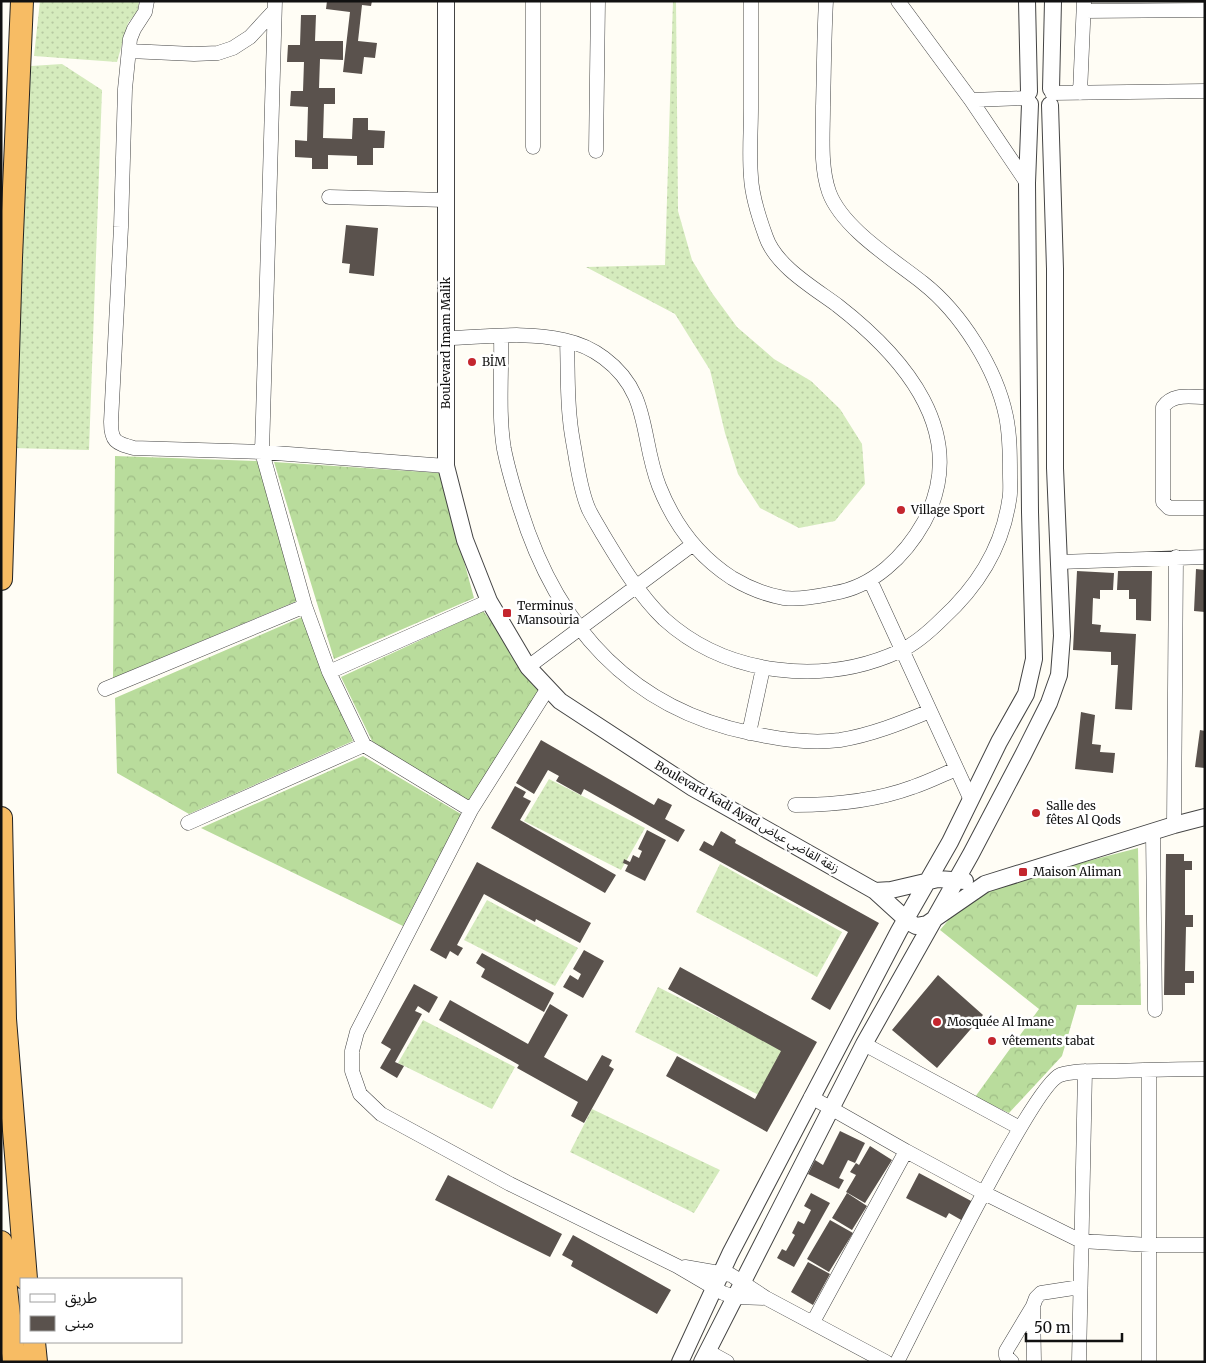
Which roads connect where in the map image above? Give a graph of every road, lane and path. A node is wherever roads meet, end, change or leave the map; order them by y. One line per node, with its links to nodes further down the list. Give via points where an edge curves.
1 (22, 1): 16 (highway)
2 (34, 1): 16 (highway)
3 (147, 1): 15 (street, via 145,12 132,34)
4 (446, 1): 26 (street, Boulevard Imam Malik)
5 (533, 1): 22 (street)
6 (598, 1): 23 (street)
7 (751, 1): 39 (street, via 751,178 758,215 768,242 781,261 871,332 892,354 911,378 929,410 939,445 939,476 933,506 901,556)
8 (826, 1): 44 (street, via 823,138 824,173 829,194 853,228 945,303 981,351 998,390 1007,423 1010,498 1005,523 992,555 975,584 958,604 929,632)
9 (898, 1): 21 (street)
10 (1027, 1): 20 (street)
11 (1052, 1): 19 (street)
12 (275, 6): 15 (street, via 250,37 218,53); 31 (street)
13 (1084, 6): 14 (street); 18 (street)
14 (1205, 10)
15 (129, 50): 31 (street, via 122,130 111,435 122,445 134,448)
16 (20, 72): 38 (highway)
17 (1205, 91): 18 (street)
18 (1080, 93): 19 (street)
19 (1051, 96): 20 (street, via 1043,109 1036,108); 37 (street)
20 (1029, 98): 21 (street); 24 (street)
21 (971, 100): 24 (street)
22 (533, 147)
23 (596, 151)
24 (1027, 183): 54 (street, via 1034,659 1026,694)
25 (329, 197): 26 (street)
26 (446, 200): 28 (street, Boulevard Imam Malik)
27 (501, 336): 28 (street); 29 (street, via 542,336); 43 (street, via 504,449 513,485 544,570)
28 (446, 338): 32 (street, Boulevard Imam Malik)
29 (568, 341): 34 (street, via 586,347 612,364 635,392 658,484 671,513); 40 (street, via 570,418 582,488 589,510)
30 (1205, 397): 33 (street, via 1174,397 1164,407 1163,502 1170,508)
31 (262, 452): 32 (street); 42 (street)
32 (446, 466): 41 (street, Boulevard Imam Malik, via 465,540)
33 (1205, 508)
34 (692, 544): 39 (street, via 718,569 743,585 785,598 848,591); 40 (street)
35 (1205, 557): 36 (street)
36 (1176, 558): 37 (street); 60 (street)
37 (1059, 562): 62 (street, via 1062,636 1059,675 1049,703)
38 (1, 579)
39 (870, 580): 44 (street)
40 (636, 586): 43 (street); 46 (street, via 664,618 689,637 717,653)
41 (489, 600): 45 (street, Boulevard Imam Malik); 47 (street)
42 (305, 606): 47 (street); 49 (street)
43 (579, 627): 45 (street); 51 (street, via 607,660 661,701 692,716)
44 (902, 651): 46 (street, via 840,669 812,672); 50 (street)
45 (528, 667): 48 (street, Boulevard Kadi Ayad زنقة القاضي عياض)
46 (763, 668): 51 (street)
47 (329, 672): 52 (street)
48 (548, 688): 56 (street); 65 (street, Boulevard Kadi Ayad زنقة القاضي عياض, via 560,701 693,788)
49 (105, 689)
50 (930, 711): 51 (street, via 893,727 840,740 808,742); 53 (street)
51 (749, 733)
52 (364, 745): 56 (street); 59 (street)
53 (956, 769): 54 (street); 55 (street, via 913,788 869,799)
54 (971, 800): 63 (street)
55 (795, 805)
56 (471, 810): 83 (street, via 357,1032 352,1051 352,1071 360,1094 381,1114 510,1184 677,1266)
57 (1205, 817): 60 (street)
58 (1, 818): 82 (highway, via 5,1019)
59 (188, 823)
60 (1174, 825): 61 (street)
61 (1153, 833): 64 (street); 68 (street)
62 (956, 879): 63 (street); 64 (street); 67 (street)
63 (928, 881): 65 (street); 66 (street)
64 (985, 884): 67 (street)
65 (875, 891): 66 (street, Boulevard Kadi Ayad زنقة القاضي عياض)
66 (906, 918): 67 (street, via 921,926); 73 (street)
67 (934, 918): 69 (street)
68 (1155, 1010)
69 (864, 1044): 74 (street); 75 (street)
70 (1205, 1069): 71 (street)
71 (1149, 1070): 72 (street); 80 (street)
72 (1085, 1071): 75 (street, via 1055,1078); 78 (street)
73 (812, 1097): 74 (street); 83 (street)
74 (831, 1108): 76 (street); 84 (street)
75 (1020, 1128): 77 (street)
76 (906, 1151): 77 (street); 89 (street)
77 (984, 1193): 78 (street); 97 (street)
78 (1081, 1241): 80 (street); 85 (street)
79 (1, 1242): 92 (highway)
80 (1150, 1245): 81 (street); 101 (street)
81 (1205, 1245)
82 (26, 1278)
83 (718, 1281): 84 (street, via 731,1275); 86 (street, via 723,1294); 94 (street)
84 (743, 1281): 86 (street); 87 (street)
85 (1080, 1286): 88 (street, via 1041,1293); 100 (street)
86 (735, 1297): 87 (street); 91 (street)
87 (766, 1298): 89 (street)
88 (1033, 1306): 98 (street, via 1006,1351); 99 (street)
89 (813, 1322): 96 (street)
90 (34, 1343): 93 (highway)
91 (705, 1356): 95 (street)
92 (14, 1362)
93 (36, 1362)
94 (680, 1362)
95 (727, 1362)
96 (886, 1362)
97 (897, 1362)
98 (1012, 1362)
99 (1034, 1362)
100 (1079, 1362)
101 (1149, 1362)

